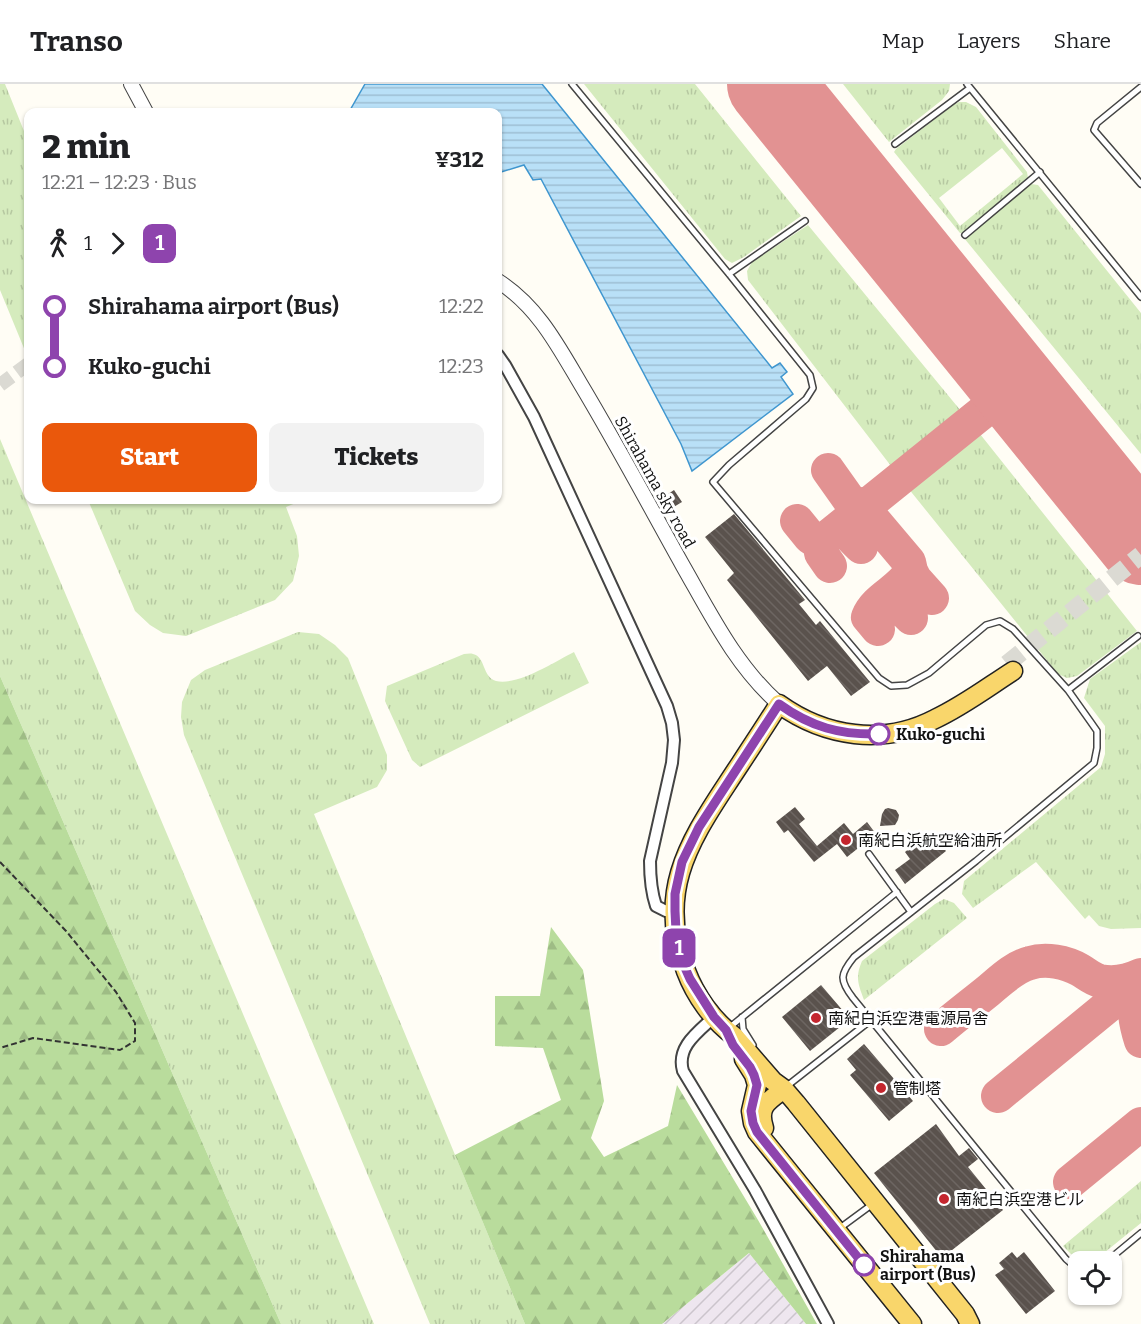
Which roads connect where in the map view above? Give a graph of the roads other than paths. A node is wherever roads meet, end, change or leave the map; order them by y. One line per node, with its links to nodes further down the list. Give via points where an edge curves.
1 (131, 84): 5 (street)
2 (572, 84): 11 (lane)
3 (969, 86): 6 (lane); 7 (lane)
4 (1141, 87): 8 (lane, via 1097,123 1094,130)
5 (145, 108)
6 (895, 144)
7 (1040, 172): 10 (lane); 13 (lane)
8 (1141, 184)
9 (805, 221): 11 (lane)
10 (965, 235)
11 (729, 274): 17 (lane, via 810,375 813,388 806,399 713,482 879,678 891,686 907,685 929,673 986,625 1000,621 1013,629)
12 (502, 284): 18 (street, Shirahama sky road, via 524,300 551,335 728,643 757,683)
13 (1141, 297)
14 (502, 361): 21 (street, via 534,417 667,706 674,740 672,764 650,875 656,906)
15 (1138, 636): 17 (lane)
16 (1010, 667): 18 (main road, via 950,711 902,731 864,735 843,732 816,725)
17 (1068, 690): 22 (lane, via 1097,731 1094,763)
18 (779, 704): 21 (main road, via 690,844 678,878)
19 (869, 854): 20 (lane)
20 (897, 892): 22 (lane); 23 (lane)
21 (675, 911): 25 (main road, via 682,961)
22 (911, 912): 24 (lane, via 844,969 845,987)
23 (742, 1017): 25 (lane); 26 (lane, via 743,1029)
24 (871, 1020): 28 (lane); 34 (lane)
25 (720, 1024): 28 (main road); 29 (main road, via 754,1075 757,1085 751,1111 753,1123); 35 (street, via 688,1041 683,1071 755,1190)
26 (759, 1053)
27 (766, 1062): 28 (lane)
28 (783, 1089): 29 (main road, via 765,1104 762,1112 762,1125); 30 (main road)
29 (778, 1159): 31 (main road)
30 (875, 1202): 31 (lane); 37 (main road)
31 (836, 1231): 36 (main road)
32 (1141, 1233): 33 (lane)
33 (1119, 1251)
34 (1068, 1261)
35 (828, 1324)
36 (912, 1324)
37 (970, 1324)

